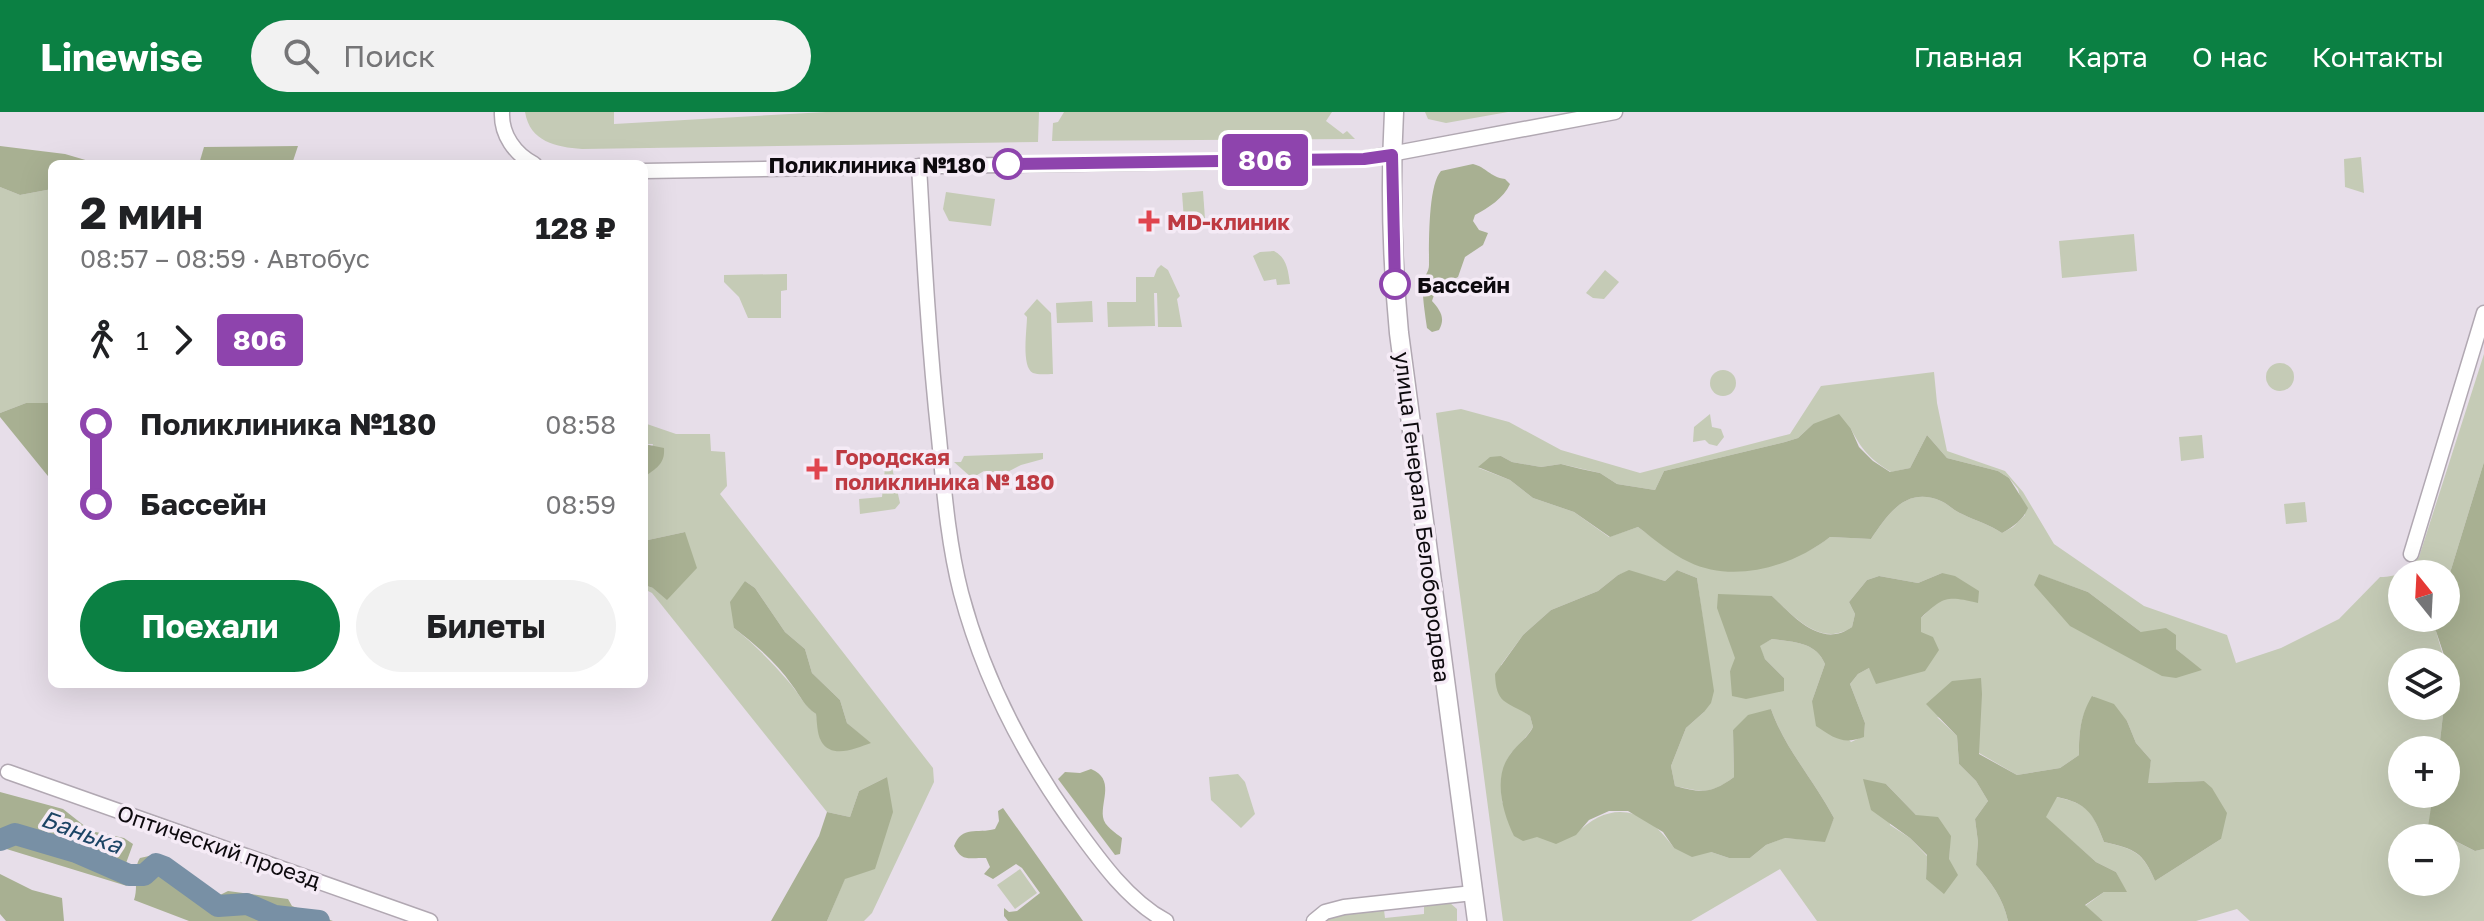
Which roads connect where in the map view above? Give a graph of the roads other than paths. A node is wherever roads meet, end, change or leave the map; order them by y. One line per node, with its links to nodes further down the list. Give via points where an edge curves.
1 (502, 112): 5 (street, via 509,143)
2 (1394, 112): 4 (main road, улица Генерала Белобородова)
3 (1615, 112): 4 (street)
4 (1392, 155): 6 (street); 11 (main road, улица Генерала Белобородова, via 1399,333)
5 (528, 160)
6 (919, 166): 7 (street); 12 (street, via 932,375 961,595 996,693 1029,757)
7 (648, 171)
8 (2484, 313): 9 (street)
9 (2411, 554)
10 (8, 772): 13 (street, Оптический проезд)
11 (1473, 893): 15 (street, via 1344,907); 16 (main road, улица Генерала Белобородова)
12 (1142, 914): 14 (street)
13 (430, 921)
14 (1166, 921)
15 (1314, 921)
16 (1477, 921)

